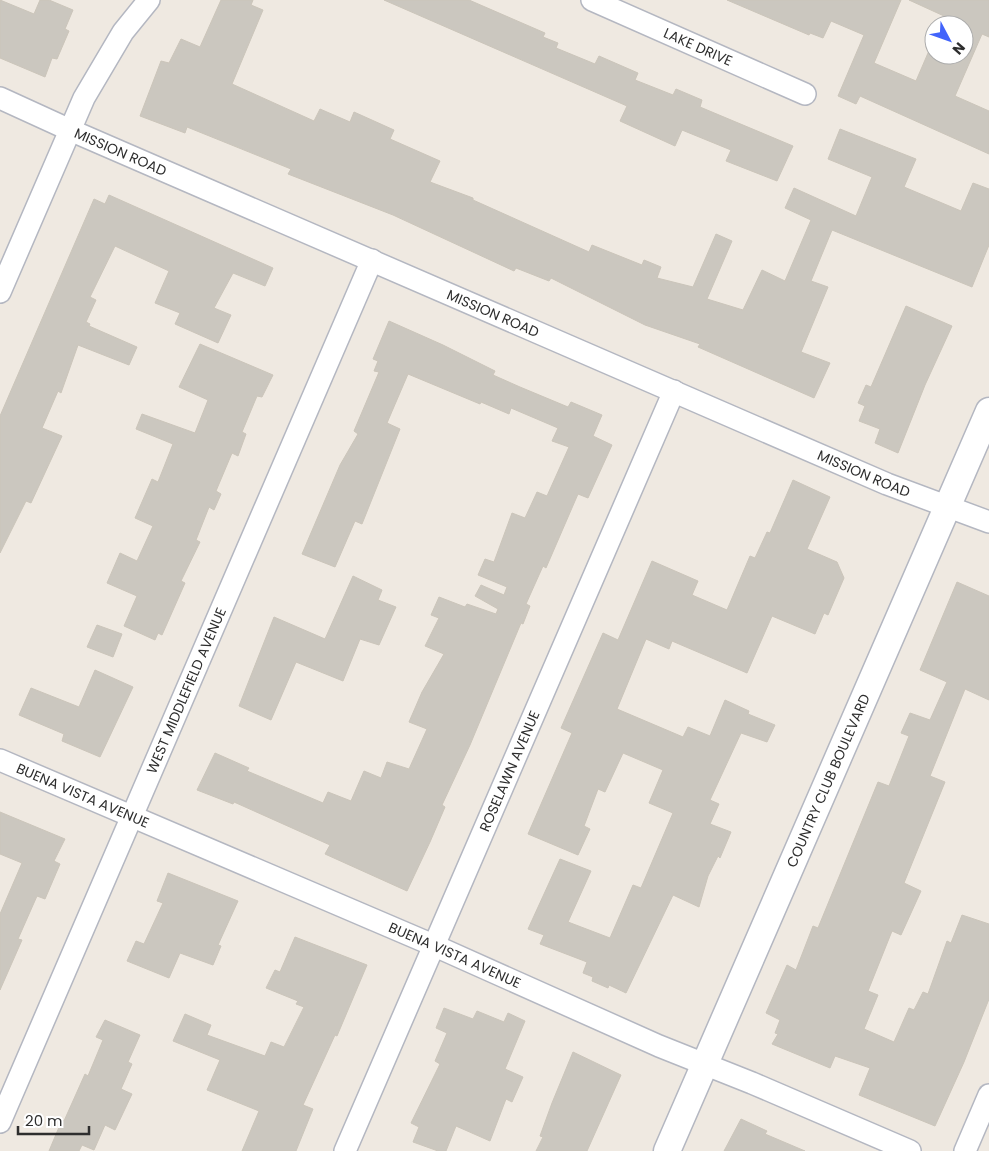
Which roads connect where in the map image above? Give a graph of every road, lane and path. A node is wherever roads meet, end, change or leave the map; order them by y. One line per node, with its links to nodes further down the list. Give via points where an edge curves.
1 (149, 0): 5 (street, via 122,32 84,98)
2 (601, 2): 3 (street, LAKE DRIVE)
3 (805, 94)
4 (0, 98): 5 (street, MISSION ROAD)
5 (70, 130): 6 (street, MISSION ROAD); 7 (street)
6 (372, 260): 8 (street, MISSION ROAD); 13 (street, WEST MIDDLEFIELD AVENUE)
7 (0, 292)
8 (674, 391): 10 (street, MISSION ROAD, via 887,484); 14 (street, ROSELAWN AVENUE)
9 (989, 411): 10 (street, COUNTRY CLUB BOULEVARD)
10 (948, 506): 11 (street, MISSION ROAD); 15 (street, COUNTRY CLUB BOULEVARD)
11 (989, 522)
12 (0, 760): 13 (street, BUENA VISTA AVENUE)
13 (132, 816): 14 (street, BUENA VISTA AVENUE); 17 (street, WEST MIDDLEFIELD AVENUE)
14 (433, 945): 15 (street, BUENA VISTA AVENUE); 18 (street, ROSELAWN AVENUE)
15 (705, 1064): 19 (street, COUNTRY CLUB BOULEVARD); 20 (street, BUENA VISTA AVENUE)
16 (989, 1095): 21 (street)
17 (0, 1122)
18 (345, 1151)
19 (667, 1151)
20 (910, 1151)
21 (965, 1151)

